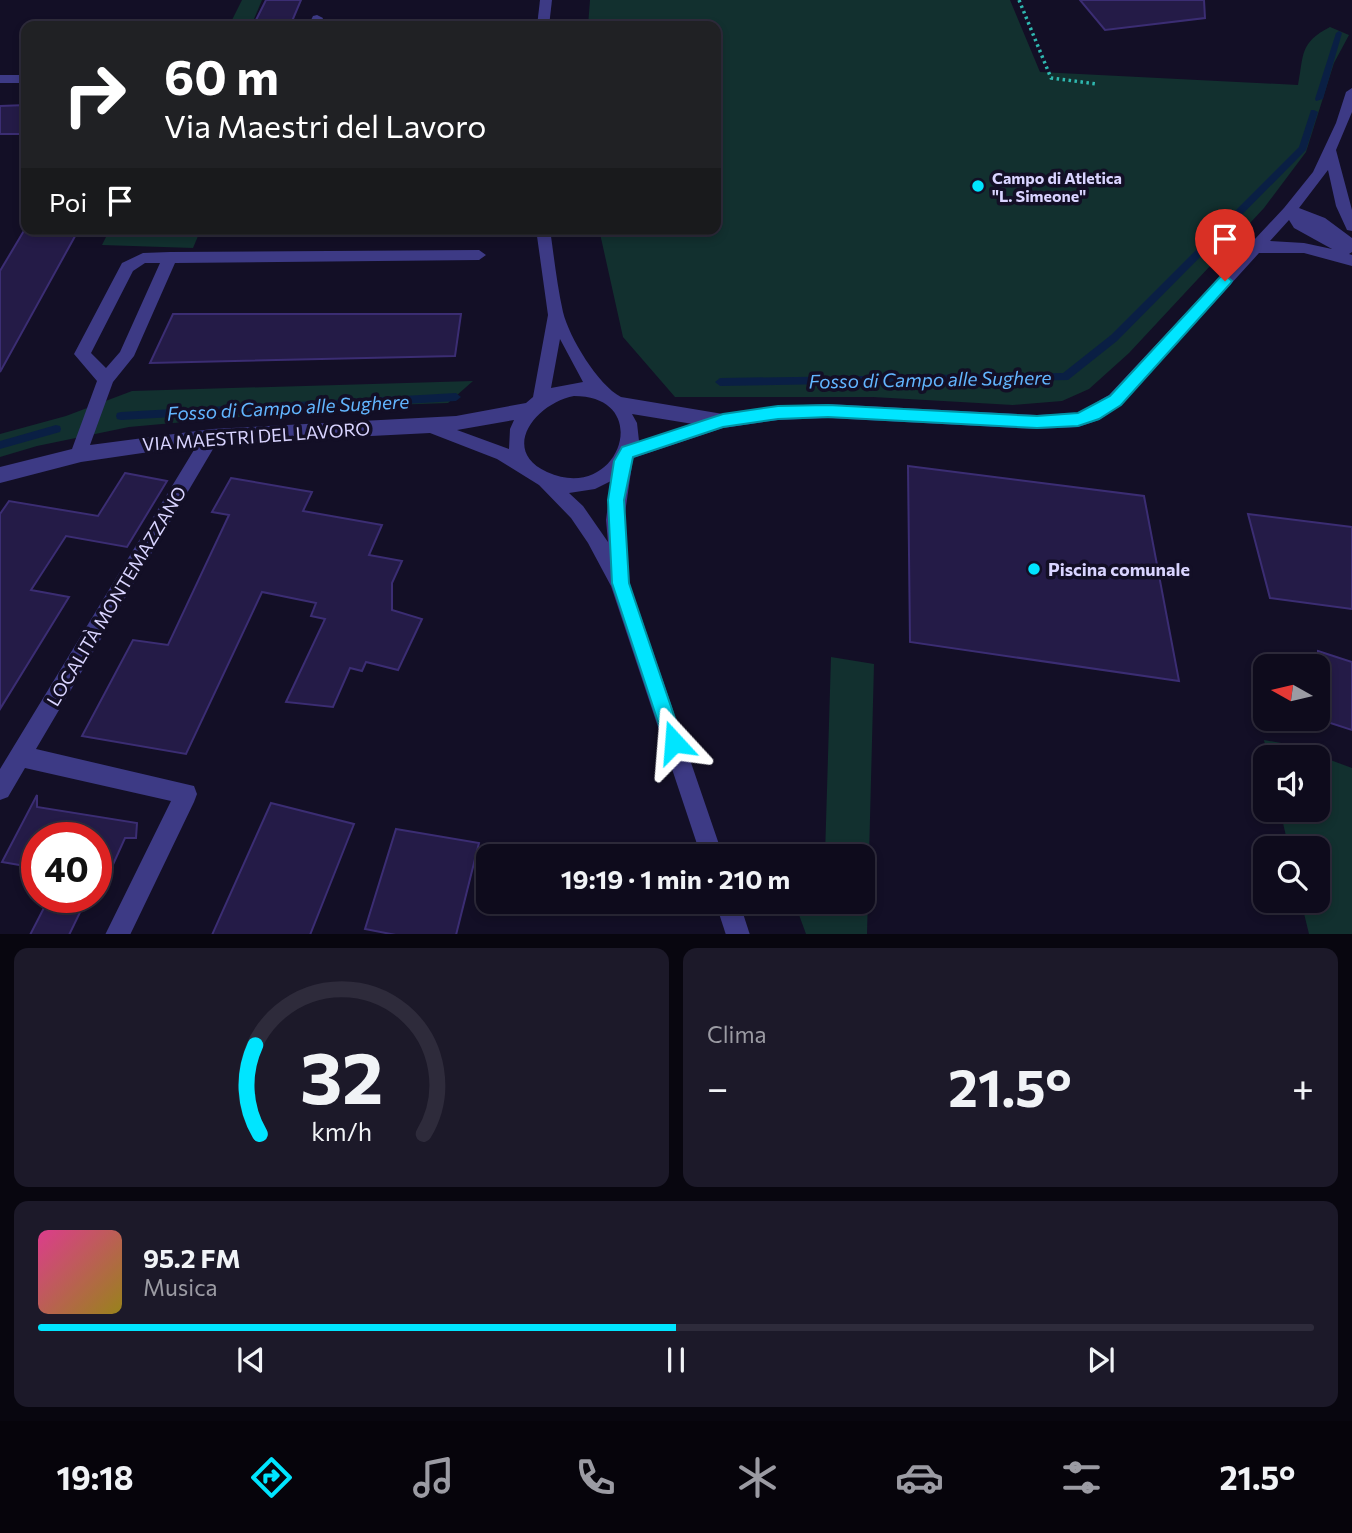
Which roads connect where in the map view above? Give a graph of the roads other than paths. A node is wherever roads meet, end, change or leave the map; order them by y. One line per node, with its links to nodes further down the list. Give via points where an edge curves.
1 (546, 0): 2 (street)
2 (544, 21)
3 (0, 79): 4 (street)
4 (21, 79)
5 (1352, 92): 6 (street)
6 (1330, 152): 7 (street, via 1319,174); 8 (street)
7 (1289, 211): 10 (street, via 1322,221); 11 (street); 12 (street, via 1299,224)
8 (1352, 226)
9 (544, 235): 16 (street)
10 (1352, 246)
11 (1255, 248): 15 (street, via 1308,247); 21 (street, via 1115,400 1078,420 828,411)
12 (1352, 254)
13 (480, 255): 14 (street)
14 (170, 257): 17 (street, via 126,356); 17 (street, via 134,262 117,285 82,354)
15 (1352, 261)
16 (556, 315): 18 (street, via 584,372); 20 (street)
17 (106, 379): 24 (street)
18 (601, 393): 19 (street); 20 (street, via 571,389)
19 (617, 403): 21 (street); 25 (street, via 630,425)
20 (536, 404): 22 (street, VIA MAESTRI DEL LAVORO, via 482,421); 27 (street, via 520,424 517,440 520,457)
21 (723, 421): 25 (street)
22 (431, 427): 23 (street, VIA MAESTRI DEL LAVORO); 27 (street, VIA MAESTRI DEL LAVORO, via 503,454)
23 (212, 436): 24 (street, VIA MAESTRI DEL LAVORO); 29 (street, LOCALITÀ MONTEMAZZANO)
24 (79, 453): 26 (street, VIA MAESTRI DEL LAVORO)
25 (625, 457): 27 (street, via 599,480 581,485 562,486); 28 (street, via 615,520)
26 (0, 475)
27 (537, 476): 28 (street, via 577,512)
28 (620, 583): 31 (street)
29 (20, 756): 30 (street, LOCALITÀ MONTEMAZZANO); 33 (street, via 186,794)
30 (0, 789)
31 (708, 844)
32 (731, 914): 34 (street)
33 (117, 934)
34 (738, 934)

